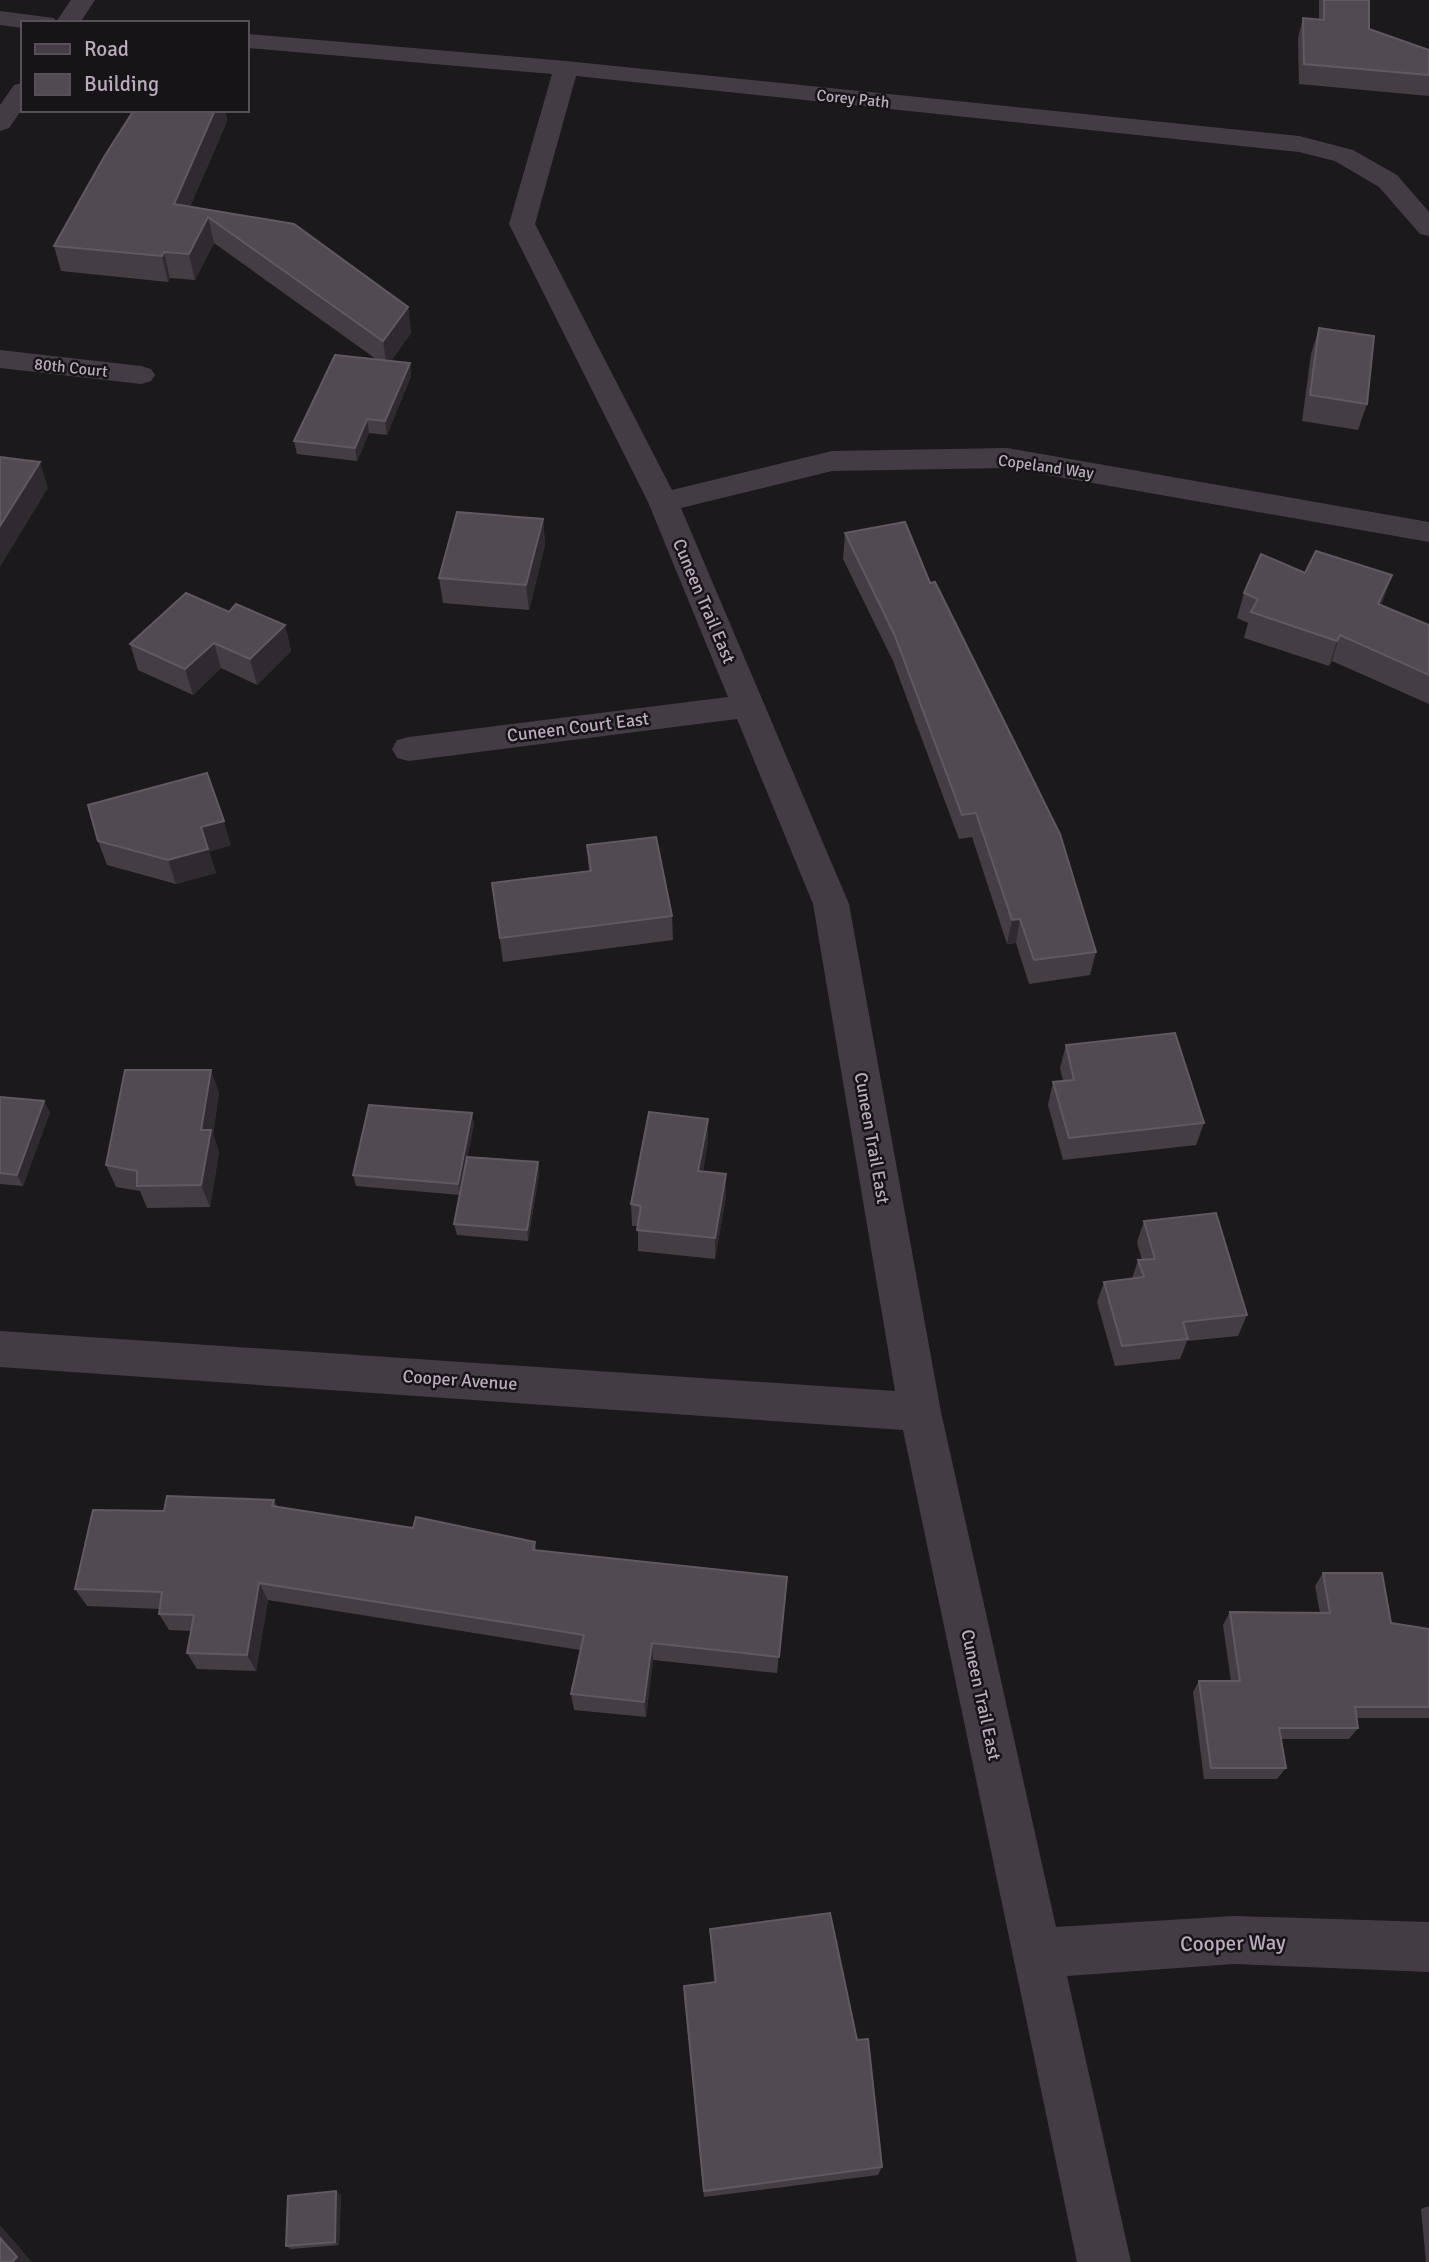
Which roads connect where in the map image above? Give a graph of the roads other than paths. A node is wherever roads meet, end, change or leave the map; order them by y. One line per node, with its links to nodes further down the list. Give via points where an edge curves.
1 (83, 0): 4 (street)
2 (0, 18): 3 (street)
3 (27, 21)
4 (69, 21)
5 (248, 41): 6 (street, Corey Path)
6 (566, 68): 9 (street, Corey Path, via 1299,144 1344,155 1388,181); 12 (street, Cuneen Trail East, via 522,224)
7 (21, 93): 8 (street)
8 (0, 123)
9 (1429, 228)
10 (0, 359): 11 (street, 80th Court)
11 (141, 375)
12 (663, 502): 13 (street, Copeland Way, via 832,461 1007,458); 14 (street, Cuneen Trail East)
13 (1429, 532)
14 (747, 706): 15 (street, Cuneen Court East); 17 (street, Cuneen Trail East, via 831,904)
15 (409, 749)
16 (0, 1349): 17 (street, Cooper Avenue)
17 (920, 1412): 19 (street, Cuneen Trail East)
18 (1429, 1947): 19 (street, Cooper Way, via 1234,1940)
19 (1037, 1953): 20 (street, Cuneen Trail East)
20 (1104, 2262)

